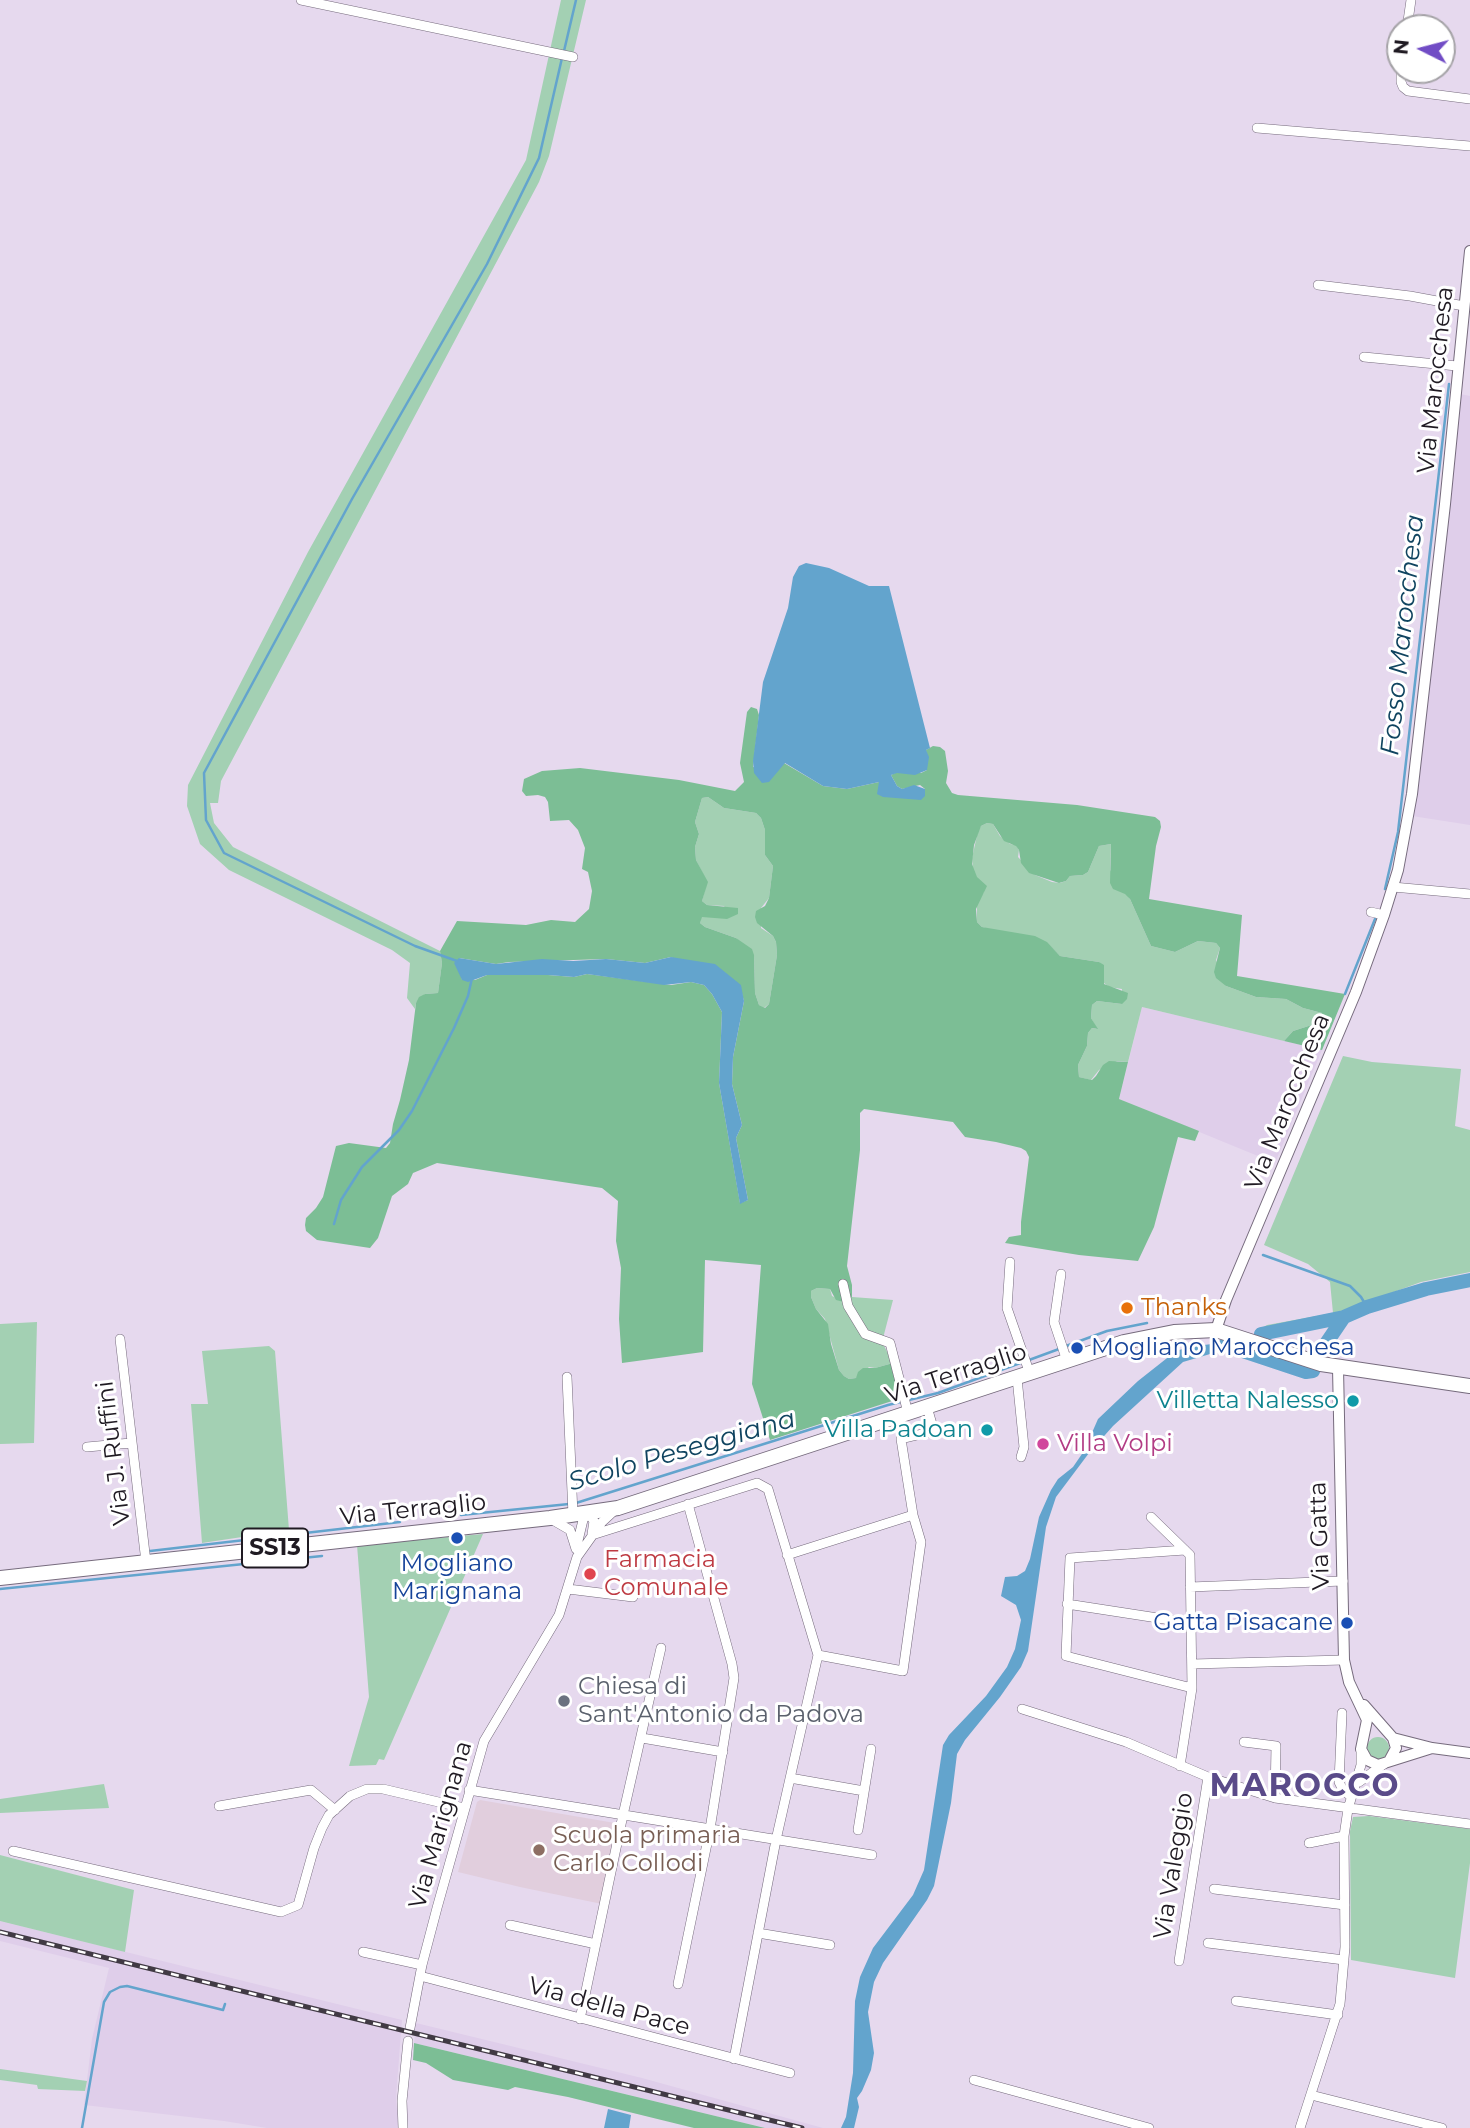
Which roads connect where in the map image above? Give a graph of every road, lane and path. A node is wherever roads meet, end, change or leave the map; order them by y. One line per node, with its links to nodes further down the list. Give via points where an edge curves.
1 (301, 0): 2 (street)
2 (573, 57)
3 (1402, 84): 4 (street, via 1408,91)
4 (1470, 99)
5 (1257, 128): 6 (street)
6 (1470, 146)
7 (1470, 251): 9 (street, Via Marocchesa)
8 (1318, 285): 9 (street)
9 (1464, 306): 11 (street, Via Marocchesa)
10 (1364, 357): 11 (street)
11 (1457, 366): 12 (street, Via Marocchesa, via 1412,794)
12 (1393, 887): 13 (street); 15 (street, Via Marocchesa)
13 (1470, 894)
14 (1371, 912): 15 (street)
15 (1384, 915): 19 (street, Via Marocchesa)
16 (1010, 1262): 22 (street, via 1007,1308)
17 (1061, 1275): 21 (street, via 1054,1322)
18 (843, 1284): 26 (street, via 848,1306 864,1334 890,1343)
19 (1216, 1330): 21 (main road, Via Terraglio / SS13, via 1189,1330); 23 (main road, Via Terraglio / SS13)
20 (120, 1339): 28 (street, Via J. Ruffini)
21 (1064, 1352): 22 (main road, Via Terraglio / SS13)
22 (1024, 1368): 27 (main road, Via Terraglio / SS13); 30 (street)
23 (1338, 1368): 25 (main road, Via Terraglio); 44 (street, Via Gatta)
24 (568, 1377): 32 (street)
25 (1470, 1386)
26 (906, 1405): 27 (main road, Via Terraglio / SS13); 33 (main road, Via Terraglio / SS13)
27 (928, 1411): 35 (street, via 933,1431 901,1439)
28 (131, 1443): 29 (street); 42 (street, Via J. Ruffini)
29 (87, 1447)
30 (1021, 1457)
31 (688, 1504): 38 (street); 41 (street, via 757,1483 768,1489); 64 (street, via 732,1664 733,1694)
32 (572, 1508): 34 (main road, Via Terraglio / SS13); 37 (main road, Via Terraglio / SS13)
33 (618, 1508): 34 (main road, Via Terraglio / SS13); 38 (street, Via Marignana)
34 (588, 1513): 38 (street, via 594,1521); 40 (street, Via Marignana)
35 (914, 1515): 41 (street); 51 (street, via 921,1542 903,1671)
36 (1152, 1517): 39 (street)
37 (550, 1518): 40 (street, via 570,1530); 42 (main road, Via Terraglio / SS13)
38 (592, 1535): 40 (street, Via Marignana)
39 (1185, 1550): 45 (street, via 1190,1555); 48 (street, via 1070,1558)
40 (577, 1553): 46 (street, Via Marignana)
41 (786, 1555): 51 (street)
42 (146, 1562): 43 (main road, Via Terraglio / SS13)
43 (0, 1578)
44 (1343, 1581): 45 (street); 52 (street, Via Gatta)
45 (1190, 1587): 49 (street)
46 (568, 1589): 47 (street); 71 (street, Via Marignana, via 559,1615 484,1741)
47 (633, 1597)
48 (1067, 1604): 49 (street); 54 (street, via 1066,1656)
49 (1190, 1623): 53 (street)
50 (661, 1648): 59 (street)
51 (818, 1655): 69 (street)
52 (1344, 1660): 53 (street); 55 (street, Via Gatta)
53 (1192, 1664): 54 (street)
54 (1192, 1688): 67 (street)
55 (1359, 1700): 58 (street, Via Gatta); 61 (street, Via Gatta, via 1367,1720)
56 (1022, 1709): 67 (street, via 1126,1742)
57 (1342, 1713): 73 (street, via 1339,1782)
58 (1392, 1736): 61 (street, via 1373,1731); 62 (street); 66 (street, via 1395,1753)
59 (642, 1738): 64 (street); 79 (street)
60 (1244, 1742): 74 (street, via 1276,1746)
61 (1362, 1744): 66 (street, via 1367,1760); 70 (street)
62 (1432, 1748): 65 (street); 66 (street)
63 (871, 1749): 72 (street)
64 (723, 1752): 81 (street)
65 (1470, 1753)
66 (1386, 1763): 70 (street)
67 (1180, 1766): 68 (street)
68 (1208, 1776): 74 (street); 97 (street, Via Valeggio)
69 (790, 1778): 72 (street); 84 (street)
70 (1357, 1783): 73 (street)
71 (469, 1790): 76 (street, Via Marignana); 79 (street)
72 (864, 1791): 82 (street)
73 (1351, 1797): 77 (street)
74 (1275, 1798): 77 (street)
75 (219, 1806): 78 (street, via 311,1790)
76 (464, 1808): 78 (street, via 383,1789 350,1796); 98 (street, Via Marignana)
77 (1348, 1808): 80 (street); 83 (street)
78 (335, 1810): 86 (street, via 314,1848 298,1905 281,1912)
79 (623, 1815): 81 (street); 93 (street)
80 (1470, 1825)
81 (710, 1829): 84 (street); 100 (street)
82 (858, 1830)
83 (1344, 1836): 85 (street); 89 (street)
84 (776, 1840): 87 (street); 91 (street)
85 (1310, 1843)
86 (13, 1851)
87 (872, 1855)
88 (1214, 1889): 89 (street)
89 (1345, 1905): 96 (street)
90 (510, 1925): 93 (street)
91 (758, 1933): 94 (street); 106 (street)
92 (1208, 1943): 96 (street)
93 (596, 1944): 103 (street)
94 (830, 1945)
95 (362, 1952): 98 (street)
96 (1344, 1960): 102 (street)
97 (1179, 1961)
98 (422, 1965): 99 (street, Via Marignana)
99 (424, 1978): 103 (street, Via della Pace); 104 (street, Via Marignana)
100 (678, 1984)
101 (1236, 2001): 102 (street)
102 (1338, 2015): 109 (street)
103 (580, 2019): 106 (street, Via della Pace)
104 (410, 2028)
105 (408, 2041): 110 (street)
106 (734, 2059): 107 (street, Via della Pace)
107 (790, 2073)
108 (974, 2080): 111 (street)
109 (1311, 2095): 112 (street); 113 (street)
110 (402, 2128)
111 (1149, 2128)
112 (1300, 2128)
113 (1442, 2128)

